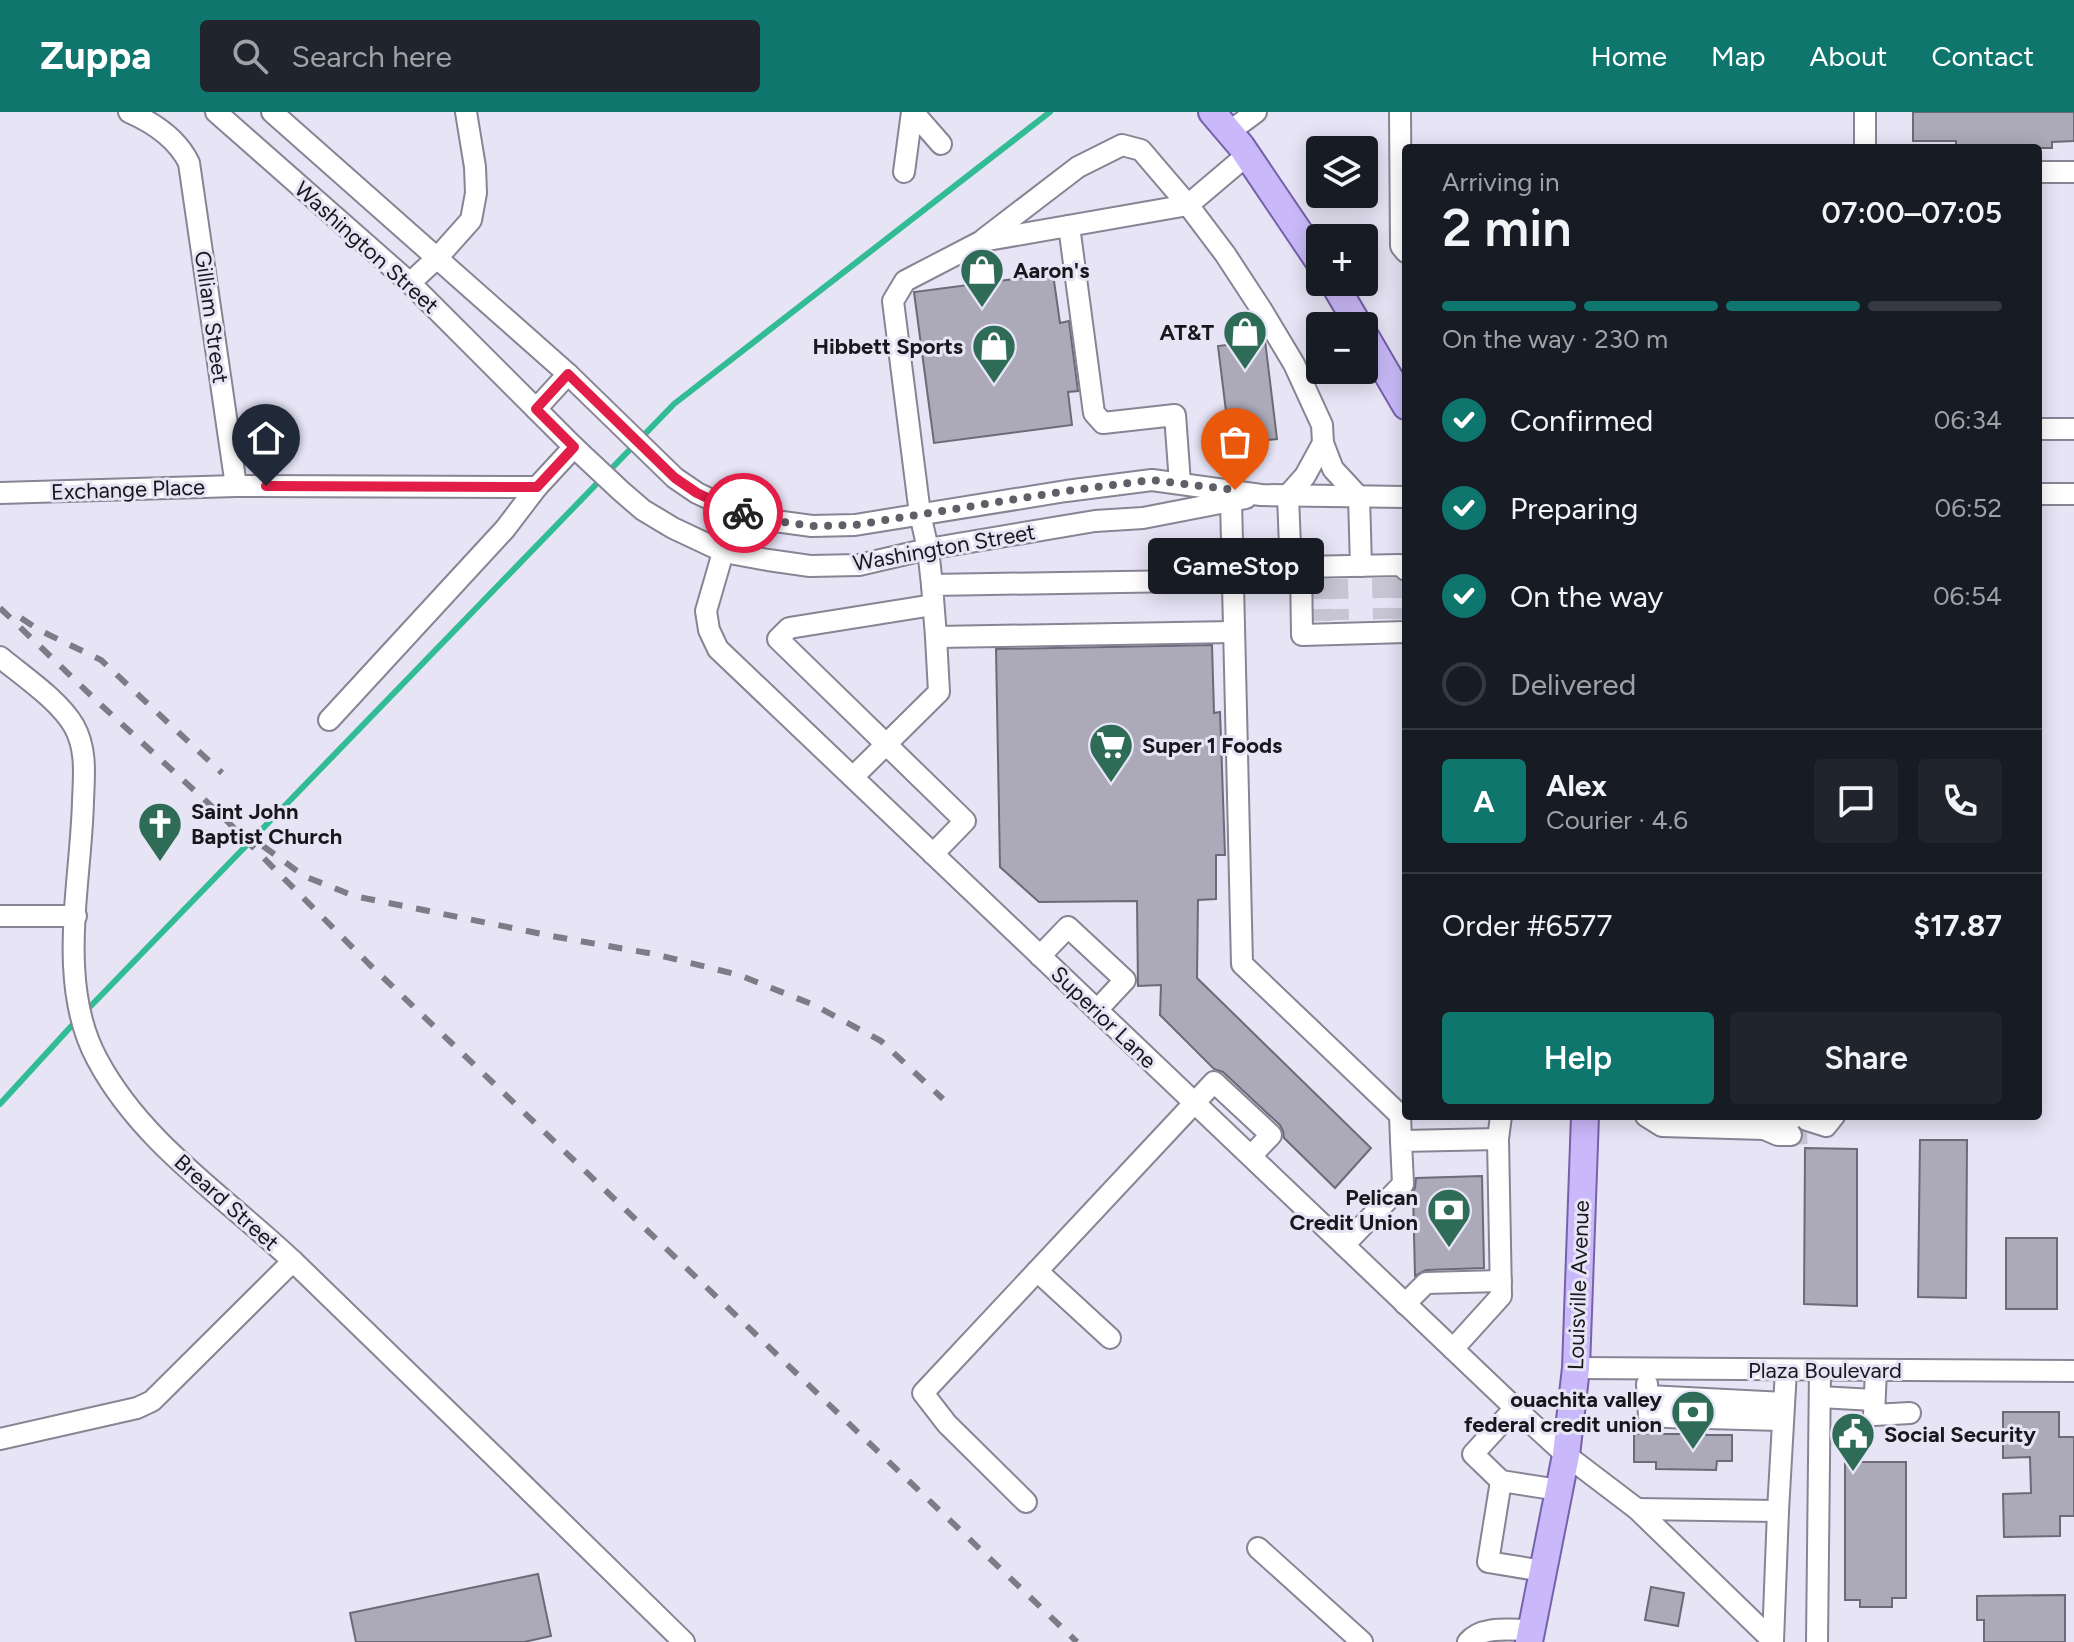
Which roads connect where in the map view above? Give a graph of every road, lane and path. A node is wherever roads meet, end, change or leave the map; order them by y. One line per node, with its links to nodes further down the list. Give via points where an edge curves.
1 (129, 112): 33 (street, Gilliam Street, via 163,131 182,148 189,163)
2 (216, 112): 9 (street, Washington Street)
3 (272, 112): 22 (street, Washington Street)
4 (466, 112): 22 (street, via 475,167 471,220)
5 (912, 112): 11 (street); 14 (street)
6 (1256, 112): 10 (street)
7 (1400, 112): 21 (street)
8 (1865, 112): 12 (street)
9 (241, 120): 23 (street, Washington Street)
10 (1221, 122): 13 (main road)
11 (941, 144)
12 (1865, 144)
13 (1247, 155): 17 (street); 20 (main road)
14 (904, 172)
15 (2042, 172): 16 (street)
16 (2074, 172)
17 (1188, 205): 18 (street); 19 (street, via 1141,150 1122,145 1078,167); 30 (street, via 1294,364 1322,425)
18 (1069, 226): 19 (street); 32 (street, via 1094,413 1103,423 1175,415)
19 (982, 241): 44 (street, via 905,281 893,301)
20 (1306, 242)
21 (1402, 247)
22 (438, 257): 23 (street); 25 (street, Washington Street)
23 (410, 283): 27 (street, Washington Street)
24 (1378, 358): 26 (main road)
25 (568, 374): 27 (street); 43 (street, Washington Street, via 675,478)
26 (1402, 398)
27 (536, 409): 31 (street, Washington Street)
28 (2042, 429): 29 (street)
29 (2074, 429)
30 (1323, 443): 39 (street); 40 (street, via 1333,469)
31 (579, 452): 34 (street); 46 (street, Washington Street, via 643,510)
32 (1180, 483): 38 (street, Washington Street); 44 (street, Washington Street, via 1152,480)
33 (236, 486): 34 (street, Exchange Place); 35 (street, Exchange Place)
34 (537, 487): 55 (street, via 505,529)
35 (0, 493)
36 (2042, 494): 37 (street)
37 (2074, 494)
38 (1261, 495): 39 (street, Washington Street); 42 (street, Washington Street)
39 (1288, 495): 40 (street, Washington Street); 48 (street, via 1290,547)
40 (1359, 497): 41 (street, Washington Street); 47 (street)
41 (1402, 497)
42 (1231, 500): 45 (street, Washington Street); 49 (street)
43 (735, 511): 44 (street, Washington Street, via 812,526); 46 (street, Superior Lane)
44 (920, 514): 45 (street)
45 (928, 549): 46 (street, Washington Street, via 859,565 810,566); 50 (street)
46 (724, 552): 57 (street, Superior Lane, via 706,611 718,649)
47 (1388, 571): 48 (street)
48 (1301, 573): 49 (street); 51 (street, via 1302,635 1331,627)
49 (1232, 580): 50 (street); 52 (street)
50 (933, 595): 53 (street); 56 (street, via 789,628 778,639)
51 (1395, 627)
52 (1234, 632): 53 (street); 71 (street, via 1242,964 1400,1115)
53 (936, 637): 56 (street, via 939,692)
54 (0, 657): 60 (street, Breard Street, via 60,707 76,728 84,757)
55 (329, 720)
56 (886, 745): 57 (street); 58 (street, via 965,821)
57 (853, 777): 58 (street, Superior Lane)
58 (933, 854): 61 (street, Superior Lane)
59 (0, 916): 60 (street)
60 (76, 916): 74 (street, Breard Street, via 75,979 83,1029 109,1080 162,1144)
61 (1040, 956): 62 (street, Superior Lane); 62 (street, via 1068,927 1125,980)
62 (1097, 1010): 63 (street, Superior Lane)
63 (1194, 1103): 72 (street, Superior Lane); 72 (street, via 1214,1082 1271,1135); 75 (street)
64 (1500, 1120): 70 (street)
65 (1585, 1120): 80 (main road, Louisville Avenue)
66 (1652, 1120): 67 (street, via 1662,1126 1764,1129)
67 (1779, 1120)
68 (1779, 1120): 69 (street)
69 (1809, 1125)
70 (1498, 1139): 71 (street); 76 (street)
71 (1401, 1141): 73 (street, via 1403,1184)
72 (1251, 1156): 73 (street, Superior Lane)
73 (1344, 1245): 77 (street, Superior Lane)
74 (293, 1261): 92 (street, via 152,1401); 102 (street, Breard Street)
75 (1037, 1271): 78 (street); 96 (street, via 923,1393)
76 (1501, 1281): 77 (street, via 1426,1283); 79 (street, via 1501,1296)
77 (1405, 1304): 79 (street, Superior Lane)
78 (1110, 1338)
79 (1453, 1349): 89 (street, Superior Lane)
80 (1576, 1368): 81 (street, Plaza Boulevard); 93 (main road, Louisville Avenue)
81 (1647, 1368): 82 (street, Plaza Boulevard); 86 (street)
82 (1786, 1370): 83 (street, Plaza Boulevard); 90 (street)
83 (1820, 1370): 84 (street, Plaza Boulevard); 87 (street)
84 (1876, 1370): 85 (street, Plaza Boulevard); 88 (street)
85 (2074, 1371)
86 (1648, 1396): 90 (street); 90 (street, via 1649,1416)
87 (1820, 1397): 88 (street); 105 (street)
88 (1874, 1400): 91 (street, via 1874,1415)
89 (1515, 1408): 93 (street, Superior Lane); 94 (street, via 1473,1454)
90 (1783, 1411): 98 (street)
91 (1910, 1413)
92 (0, 1439)
93 (1566, 1455): 95 (main road, Louisville Avenue); 97 (street, Superior Lane)
94 (1501, 1481): 95 (street); 100 (street, via 1488,1562)
95 (1559, 1490): 100 (main road, Louisville Avenue)
96 (1026, 1502)
97 (1637, 1509): 98 (street); 98 (street, Superior Lane, via 1773,1641)
98 (1778, 1511)
99 (1258, 1548): 103 (street)
100 (1543, 1571): 101 (main road, Louisville Avenue)
101 (1531, 1636): 104 (street, via 1492,1630)
102 (684, 1642)
103 (1362, 1642)
104 (1468, 1642)
105 (1817, 1642)

